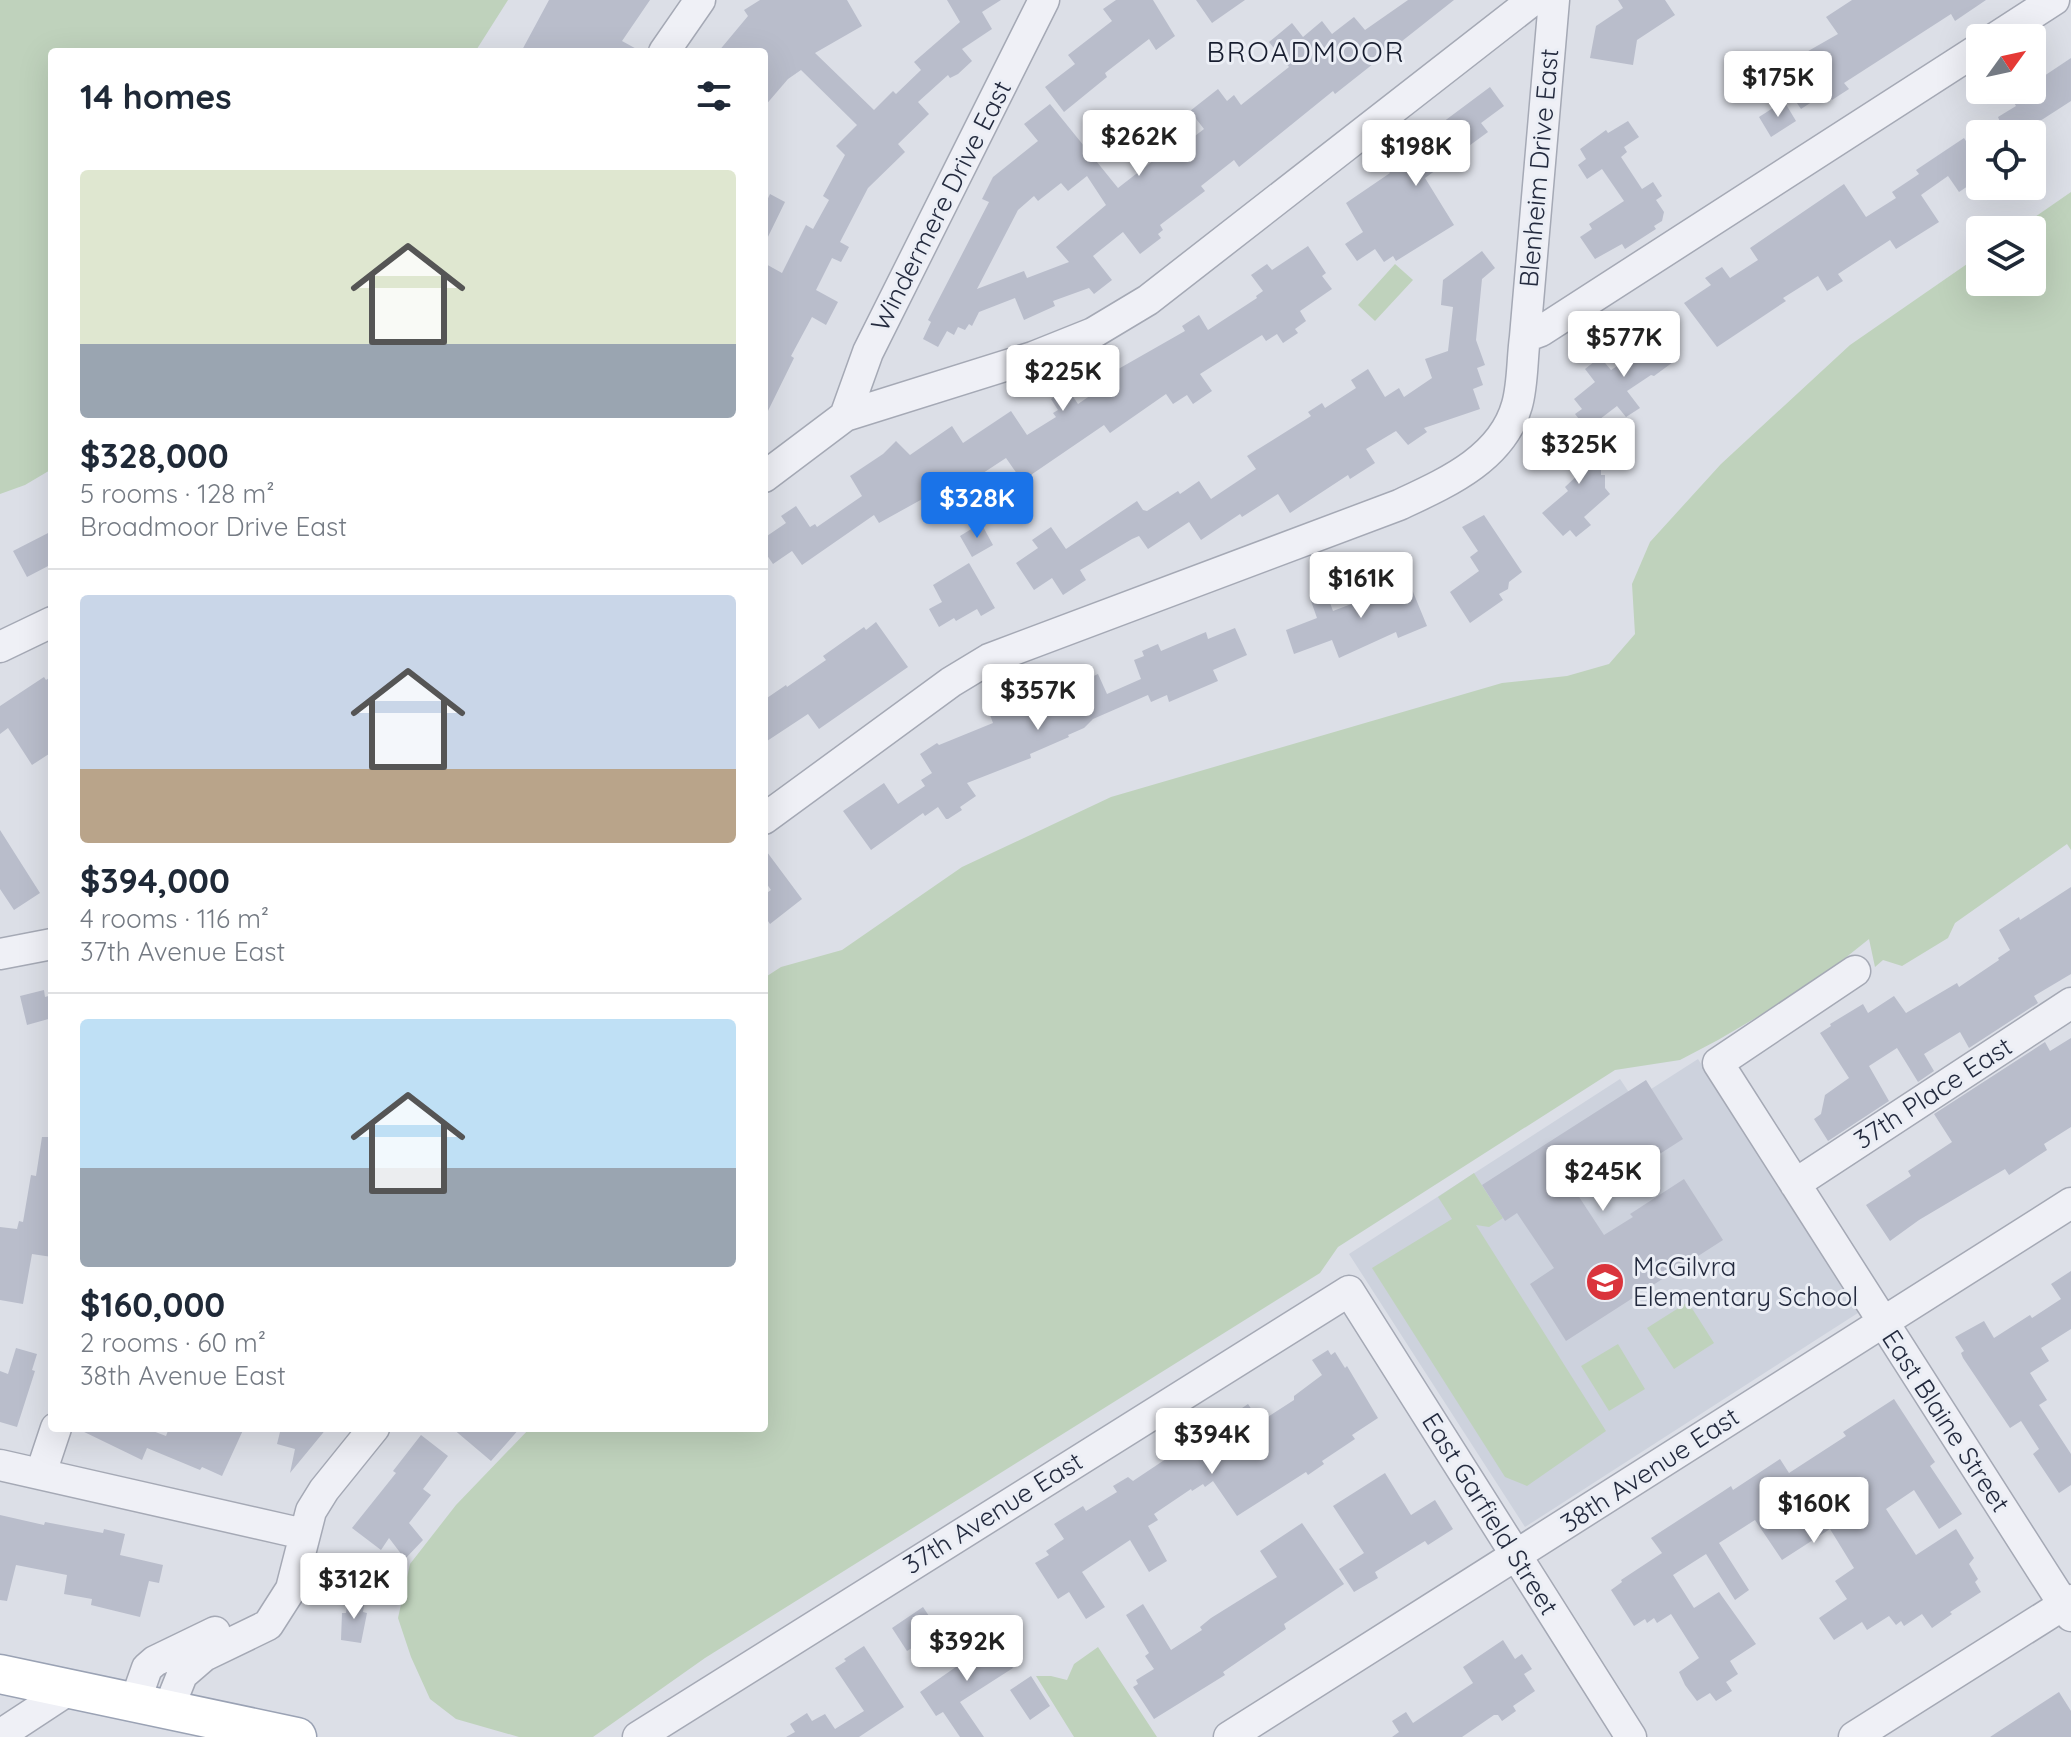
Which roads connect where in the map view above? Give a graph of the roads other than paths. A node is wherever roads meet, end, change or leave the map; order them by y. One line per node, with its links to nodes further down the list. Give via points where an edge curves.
1 (700, 0): 7 (street)
2 (1044, 0): 10 (street, Windermere Drive East, via 868,352)
3 (1533, 0): 10 (street, via 1148,300 1093,333 1033,357)
4 (1554, 0): 9 (street, Blenheim Drive East)
5 (2054, 0): 6 (street)
6 (2017, 24)
7 (667, 48)
8 (1966, 57): 9 (street)
9 (1525, 337): 14 (street, Blenheim Drive East, via 1518,404 1503,437 1481,460 1442,485 989,659)
10 (845, 416): 11 (street)
11 (768, 474)
12 (48, 624): 13 (street)
13 (0, 647)
14 (768, 816)
15 (48, 945): 16 (street)
16 (0, 954)
17 (1855, 971): 19 (street, East Blaine Street, via 1718,1063)
18 (2071, 1003): 19 (street, 37th Place East)
19 (1795, 1184): 22 (street, East Blaine Street)
20 (2071, 1203): 22 (street, 38th Avenue East)
21 (1349, 1291): 28 (street, East Garfield Street); 35 (street, 37th Avenue East)
22 (1882, 1322): 28 (street, 38th Avenue East); 29 (street, East Blaine Street)
23 (55, 1432): 26 (street)
24 (371, 1432): 27 (street, via 324,1490)
25 (0, 1465): 26 (street)
26 (41, 1473): 27 (street)
27 (304, 1534): 32 (street, via 291,1589 280,1607 260,1611 155,1661 147,1668)
28 (1516, 1556): 36 (street, 38th Avenue East); 37 (street, East Garfield Street)
29 (2069, 1607): 38 (street)
30 (0, 1674): 31 (main road)
31 (70, 1689): 32 (main road); 33 (street)
32 (151, 1706): 34 (main road)
33 (0, 1735)
34 (297, 1737)
35 (638, 1737)
36 (1229, 1737)
37 (1631, 1737)
38 (1854, 1737)

